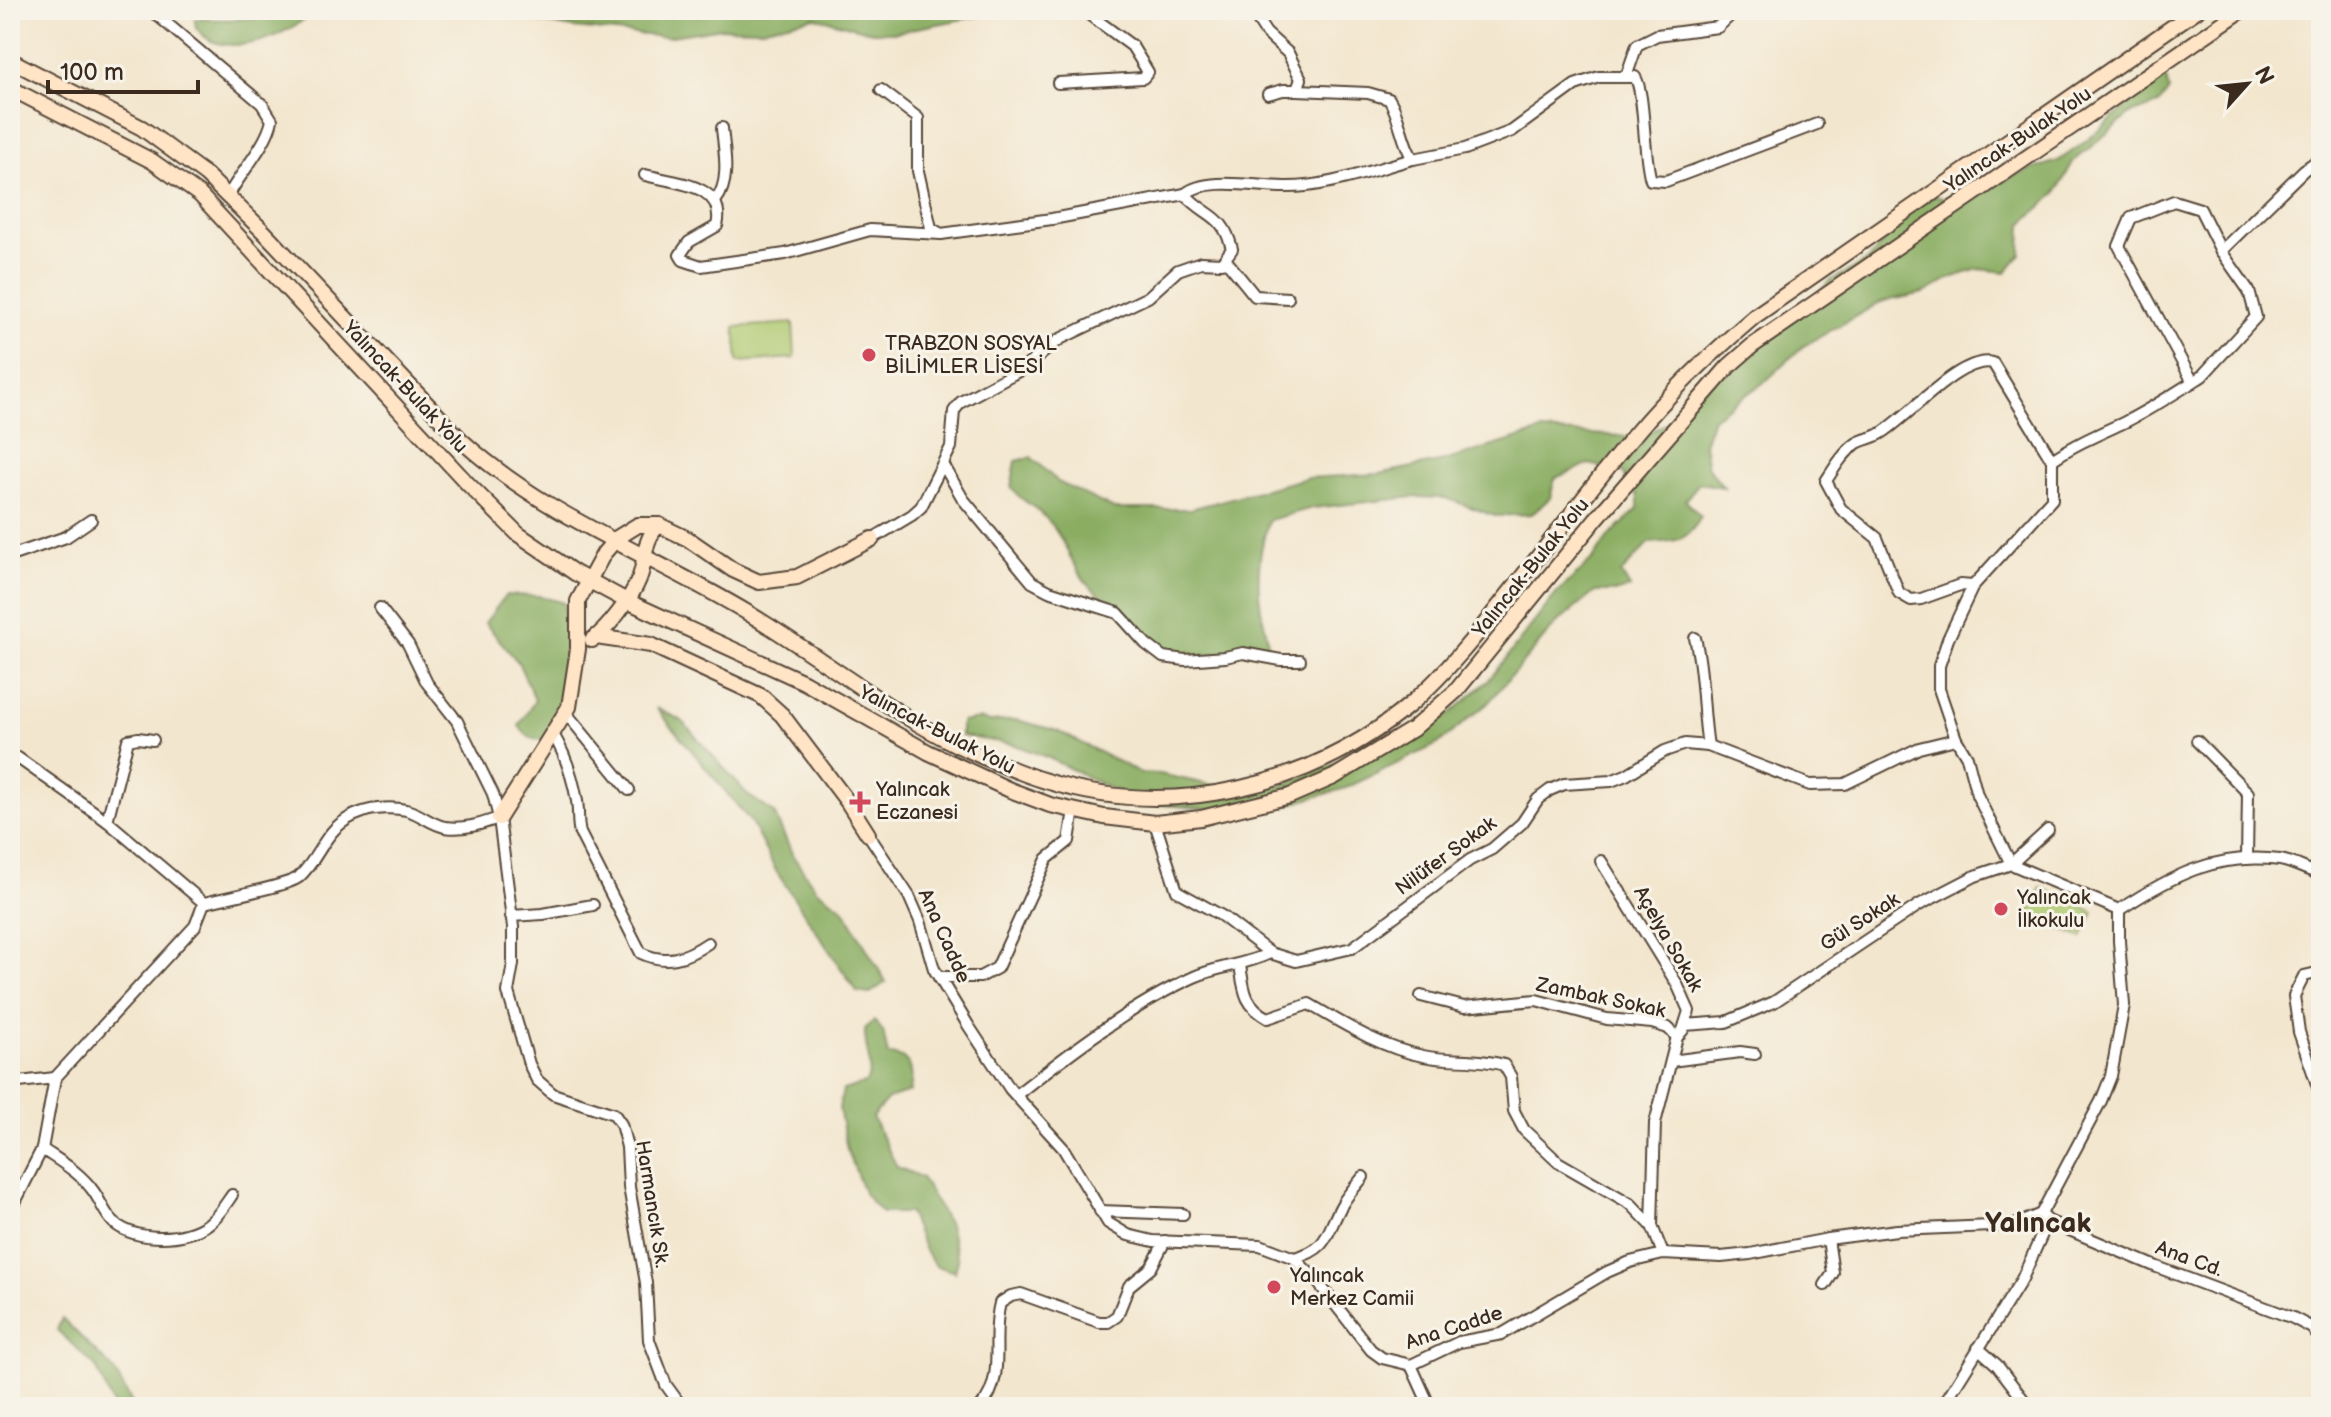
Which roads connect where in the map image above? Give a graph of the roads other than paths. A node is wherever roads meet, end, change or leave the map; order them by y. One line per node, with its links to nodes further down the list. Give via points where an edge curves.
1 (17, 10): 8 (street)
2 (151, 10): 22 (street, via 245,88 272,120 269,135)
3 (1083, 10): 11 (street, via 1132,46 1148,72 1143,78)
4 (1251, 10): 14 (street, via 1288,53 1301,79)
5 (1736, 10): 10 (street, via 1718,27 1657,35 1637,45)
6 (2197, 10): 36 (main road, Yalıncak-Bulak Yolu, via 1755,316 1636,433 1437,681 1354,744 1323,762 1261,784 1205,794 1114,795 1011,769 955,743 749,613)
7 (2242, 10): 56 (main road, Yalıncak-Bulak Yolu, via 1752,346 1596,519 1456,691 1413,729 1334,777 1290,796 1201,818)
8 (10, 16)
9 (10, 60): 22 (main road, Yalıncak-Bulak Yolu, via 142,128)
10 (1626, 77): 16 (street, via 1635,77 1641,85 1651,180 1666,181); 19 (street, via 1599,77 1575,85 1512,131 1465,149)
11 (1058, 83)
12 (10, 88): 37 (main road, Yalıncak-Bulak Yolu, via 152,161 200,195 478,494 526,540)
13 (881, 90): 24 (street, via 918,118 918,171 931,228)
14 (1297, 90): 15 (street); 19 (street, via 1389,99)
15 (1268, 94)
16 (1817, 124)
17 (722, 128): 23 (street, via 726,166)
18 (2321, 158): 25 (street)
19 (1413, 159): 21 (street, via 1327,181 1286,187 1231,183)
20 (645, 175): 23 (street, via 703,190)
21 (1185, 194): 24 (street); 26 (street, via 1219,219 1228,233 1232,249)
22 (228, 196): 34 (main road, Yalıncak-Bulak Yolu, via 481,459 522,490)
23 (716, 200): 24 (street, via 717,226 689,242 680,255 683,260 701,266 785,254 870,230)
24 (941, 234)
25 (2221, 251): 28 (street, via 2249,291 2256,317); 28 (street, via 2200,209 2174,201 2131,218 2119,246)
26 (1225, 259): 27 (street, via 1255,296); 30 (street, via 1178,270 1148,297 1060,339 1024,368 961,402 954,411 951,447)
27 (1288, 298)
28 (2193, 382): 29 (street)
29 (2052, 460): 38 (street, via 2052,499); 38 (street, via 1993,363 1985,361 1951,376 1880,435 1858,442 1839,460 1826,481 1841,509 1877,538 1899,593 1911,600)
30 (943, 464): 33 (street, via 921,507); 44 (street, via 963,499 1032,582 1118,613 1163,657 1185,660 1243,653)
31 (91, 520): 35 (street, via 66,537)
32 (659, 525): 33 (main road, via 759,582 797,577); 34 (main road, via 638,525); 36 (main road)
33 (872, 539)
34 (613, 543): 36 (main road, Yalıncak-Bulak Yolu); 37 (main road)
35 (10, 556)
36 (643, 557): 39 (main road, via 639,579)
37 (590, 582): 39 (main road, Yalıncak-Bulak Yolu); 43 (main road, via 578,601)
38 (1973, 586): 47 (street, via 1939,666 1939,689)
39 (625, 600): 41 (main road); 53 (main road, Yalıncak-Bulak Yolu, via 804,682 928,752 1010,790)
40 (380, 608): 54 (street, Harmancık Sk., via 457,721 485,775)
41 (596, 637): 43 (main road); 58 (main road, via 651,645 761,696 782,715)
42 (1695, 638): 50 (street, via 1703,670)
43 (578, 649): 45 (main road)
44 (1300, 660)
45 (566, 713): 46 (main road); 52 (street)
46 (553, 734): 54 (main road); 67 (street, via 563,750 580,833 641,953 672,960)
47 (1956, 739): 50 (street, Nilüfer Sokak, via 1919,748 1845,784 1810,785); 61 (street)
48 (153, 740): 55 (street, via 128,740)
49 (2197, 741): 59 (street, via 2248,793)
50 (1708, 746): 68 (street, Nilüfer Sokak, via 1685,744 1611,781 1550,790 1492,849 1352,948 1296,961)
51 (10, 755): 55 (street)
52 (629, 790)
53 (1074, 810): 56 (main road, Yalıncak-Bulak Yolu); 71 (street, via 1069,841 1047,859 997,968 980,977)
54 (499, 818): 63 (street, via 458,828 432,824 407,810 362,812 323,840 298,878); 66 (street, Harmancık Sk.)
55 (107, 821): 63 (street)
56 (1155, 823): 68 (street, via 1177,891 1222,916)
57 (2048, 830): 61 (street, Gül Sokak)
58 (868, 834): 71 (street, Ana Cadde, via 909,896)
59 (2247, 859): 62 (street, via 2283,860); 65 (street, via 2192,868)
60 (1601, 861): 73 (street, Açelya Sokak, via 1677,984 1689,1011)
61 (2011, 864): 65 (street); 73 (street, Gül Sokak, via 1919,905 1774,1002 1726,1022)
62 (2321, 874)
63 (204, 903): 77 (street, via 195,926)
64 (593, 905): 66 (street)
65 (2119, 910): 87 (street, via 2124,1005 2111,1076)
66 (511, 916): 99 (street, Harmancık Sk., via 508,992 537,1080 553,1094 614,1114 621,1124 646,1283 649,1340 666,1385)
67 (708, 943)
68 (1270, 953): 69 (street, Nilüfer Sokak)
69 (1240, 965): 79 (street, Nilüfer Sokak, via 1196,976 1152,1001 1078,1047); 88 (street, via 1247,999 1268,1018 1309,1004 1362,1035 1419,1056 1504,1065 1524,1130 1558,1162 1631,1204)
70 (2321, 972): 80 (street, via 2304,976 2294,996 2299,1032)
71 (939, 977): 79 (street, Ana Cadde)
72 (1421, 996): 74 (street, Zambak Sokak, via 1464,1007 1536,1000 1607,1019 1652,1023)
73 (1685, 1025): 74 (street, Açelya Sokak)
74 (1677, 1037): 76 (street, Açelya Sokak)
75 (1755, 1054): 76 (street)
76 (1671, 1061): 88 (street, Açelya Sokak, via 1655,1123)
77 (55, 1078): 78 (street); 81 (street)
78 (10, 1083)
79 (1016, 1095): 84 (street, Ana Cadde, via 1063,1148)
80 (2321, 1096)
81 (42, 1149): 83 (street, via 79,1173 110,1220 129,1232 165,1238 185,1234 206,1226); 85 (street)
82 (1363, 1177): 92 (street, via 1343,1202 1322,1244 1311,1254)
83 (232, 1195)
84 (1100, 1211): 86 (street); 90 (street, Ana Cadde, via 1128,1235)
85 (10, 1212)
86 (1183, 1214)
87 (2044, 1217): 89 (street, Ana Cadde, via 2015,1225); 95 (street, Ana Cd.); 97 (street, via 2022,1279)
88 (1652, 1226): 91 (street)
89 (1828, 1239): 91 (street, Ana Cadde, via 1721,1257); 93 (street, via 1833,1273)
90 (1165, 1241): 92 (street, Ana Cadde, via 1260,1245); 100 (street, via 1151,1268 1129,1286 1117,1316 1108,1322 1021,1294 1000,1303 996,1383)
91 (1663, 1254): 98 (street, Ana Cadde, via 1607,1272 1502,1334 1459,1342)
92 (1294, 1258): 98 (street, Ana Cadde, via 1371,1350)
93 (1825, 1285)
94 (2321, 1315): 95 (street)
95 (2312, 1328): 96 (street)
96 (2321, 1340)
97 (1978, 1348): 102 (street); 103 (street)
98 (1411, 1365): 101 (street)
99 (682, 1407)
100 (981, 1407)
101 (1430, 1407)
102 (1942, 1407)
103 (2029, 1407)

